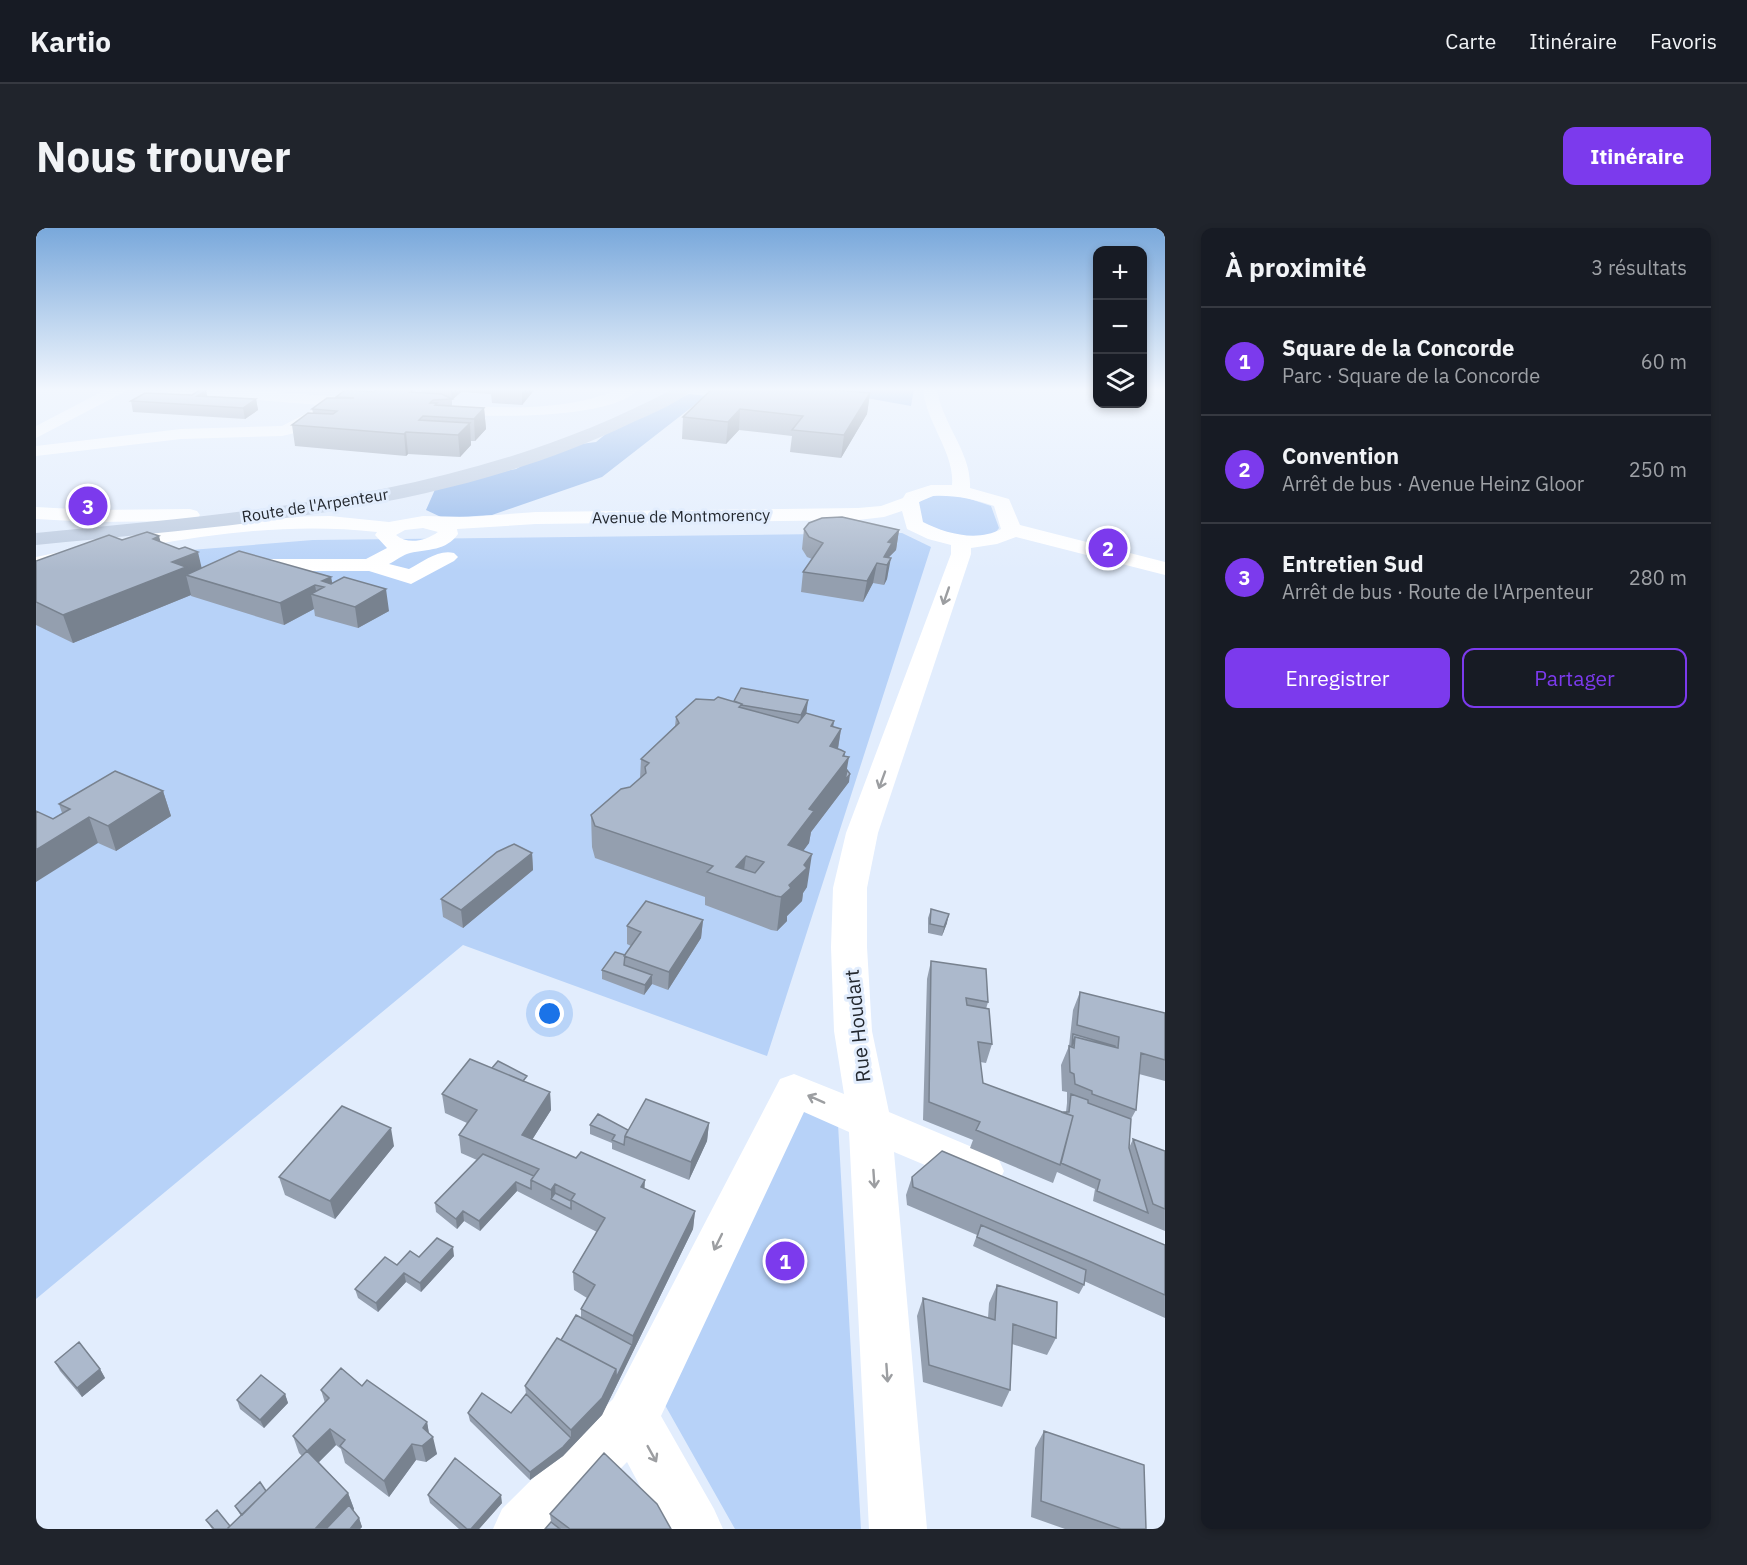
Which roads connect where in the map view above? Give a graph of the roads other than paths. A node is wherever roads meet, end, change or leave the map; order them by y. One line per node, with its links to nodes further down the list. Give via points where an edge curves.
1 (56, 450): 4 (street)
2 (552, 450): 7 (main road, Route de l'Arpenteur, via 425,485)
3 (951, 450): 5 (street, via 961,470)
4 (36, 452)
5 (961, 491): 6 (street, Avenue de Montmorency, via 920,493); 11 (street, Avenue de Montmorency, via 1002,503)
6 (910, 502): 9 (street, Avenue de Montmorency); 10 (street)
7 (314, 507): 8 (street, via 176,516); 13 (main road, Route de l'Arpenteur)
8 (36, 513)
9 (858, 514): 10 (street, Avenue de Montmorency); 14 (street, Avenue de Montmorency, via 504,520)
10 (916, 526): 15 (street, Avenue de Montmorency)
11 (1011, 529): 15 (street, Avenue de Montmorency, via 1008,534 984,541); 19 (street)
12 (394, 538): 14 (street, via 422,546); 16 (street, via 311,530 244,532 166,540); 18 (street, via 400,550)
13 (36, 539)
14 (440, 540): 18 (street, via 411,578)
15 (961, 540): 20 (street, Rue Houdart, one-way to 20, via 961,554 862,833 850,888 854,1031)
16 (37, 562)
17 (269, 565): 18 (street)
18 (370, 565)
19 (1165, 569)
20 (870, 1123): 21 (street); 22 (street, one-way to 22, via 794,1090); 25 (street, Rue Houdart, one-way to 25)
21 (1015, 1185)
22 (632, 1418): 23 (street); 24 (street, one-way to 24)
23 (522, 1529)
24 (694, 1529)
25 (898, 1529)

